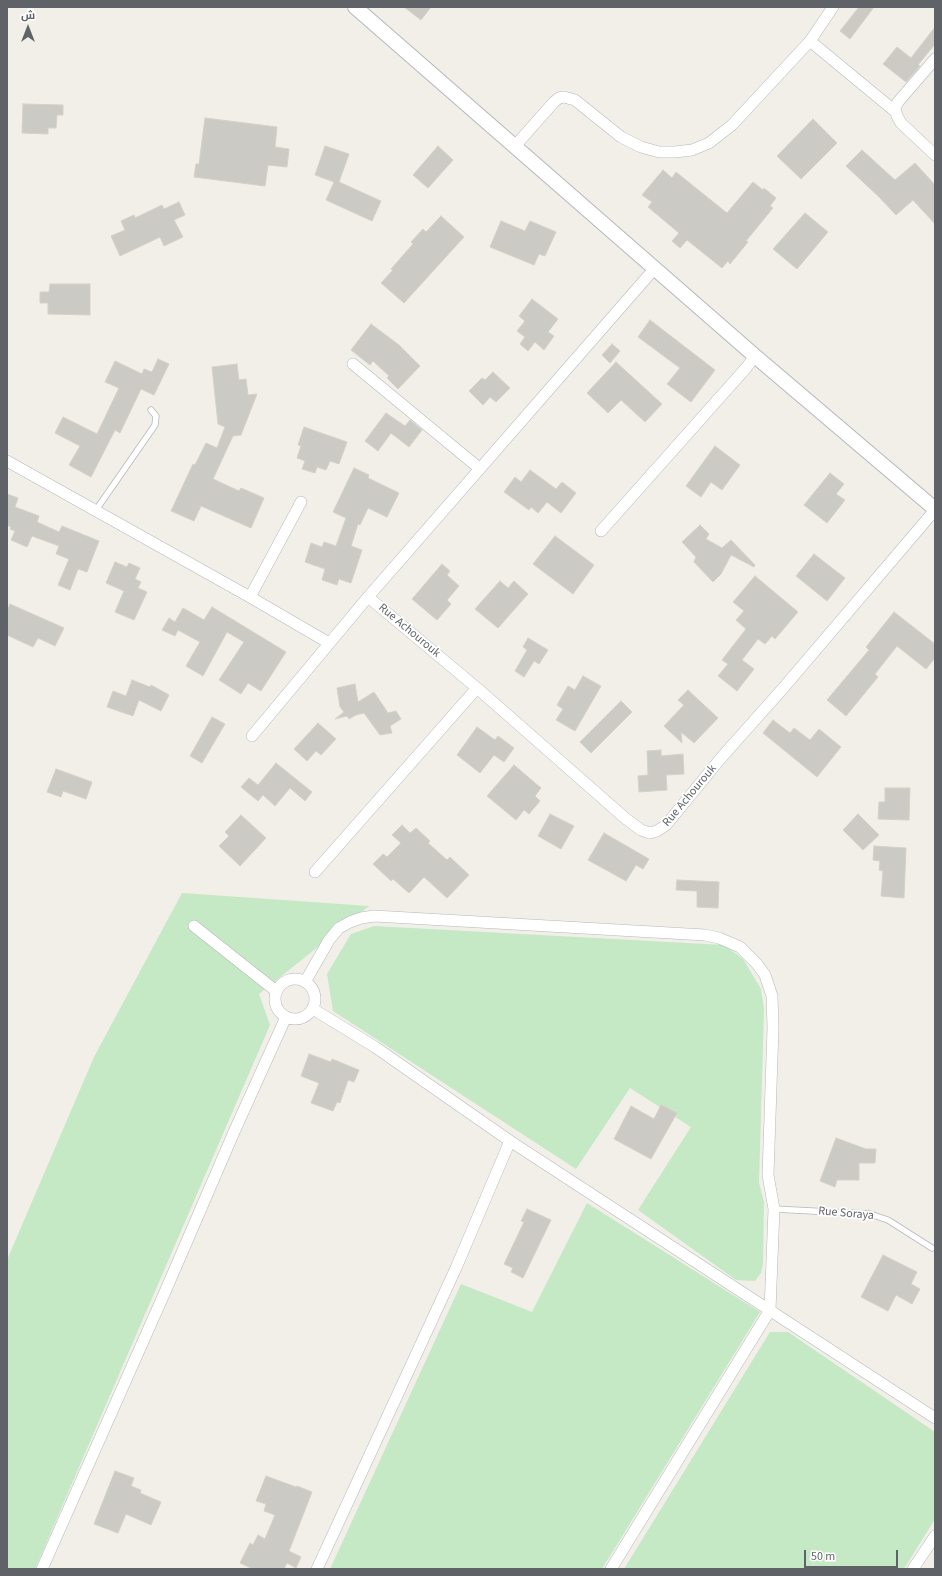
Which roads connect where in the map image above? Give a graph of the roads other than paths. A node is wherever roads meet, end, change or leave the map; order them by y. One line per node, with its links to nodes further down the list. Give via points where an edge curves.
1 (355, 7): 6 (street)
2 (832, 7): 3 (street)
3 (810, 41): 5 (street); 6 (street, via 732,125 716,139 700,147 667,152 641,147 621,138 580,103 566,97 554,102)
4 (935, 59): 5 (street, via 898,102)
5 (896, 114): 7 (street, via 905,127)
6 (515, 146): 8 (street)
7 (935, 156)
8 (655, 268): 9 (street); 13 (street)
9 (755, 356): 15 (street); 17 (street)
10 (353, 364): 13 (street)
11 (150, 410): 16 (lane, via 156,416 155,425)
12 (7, 460): 16 (street)
13 (479, 468): 19 (street)
14 (301, 502): 18 (street)
15 (935, 509): 21 (street, Rue Achourouk, via 666,825 657,831 644,832 625,818)
16 (96, 510): 18 (street)
17 (601, 531)
18 (250, 596): 20 (street)
19 (368, 596): 20 (street); 21 (street, Rue Achourouk)
20 (329, 643): 22 (street)
21 (477, 688): 23 (street)
22 (252, 736)
23 (315, 872)
24 (194, 926): 26 (street)
25 (305, 982): 26 (street, via 285,982); 27 (street, via 315,995); 30 (street, via 329,940 339,928 356,920 374,916 686,933 730,942 740,947 757,964 765,975 772,996 768,1175)
26 (276, 991): 28 (street, via 276,1004)
27 (313, 1009): 28 (street, via 300,1019); 29 (street, via 375,1047)
28 (286, 1017): 35 (street)
29 (510, 1141): 32 (street); 36 (street, via 456,1268)
30 (774, 1209): 31 (lane, Rue Soraya, via 870,1214 888,1220); 32 (street)
31 (932, 1248)
32 (770, 1310): 33 (street); 37 (street)
33 (935, 1418)
34 (935, 1536): 38 (street)
35 (42, 1569)
36 (317, 1569)
37 (611, 1569)
38 (913, 1569)

